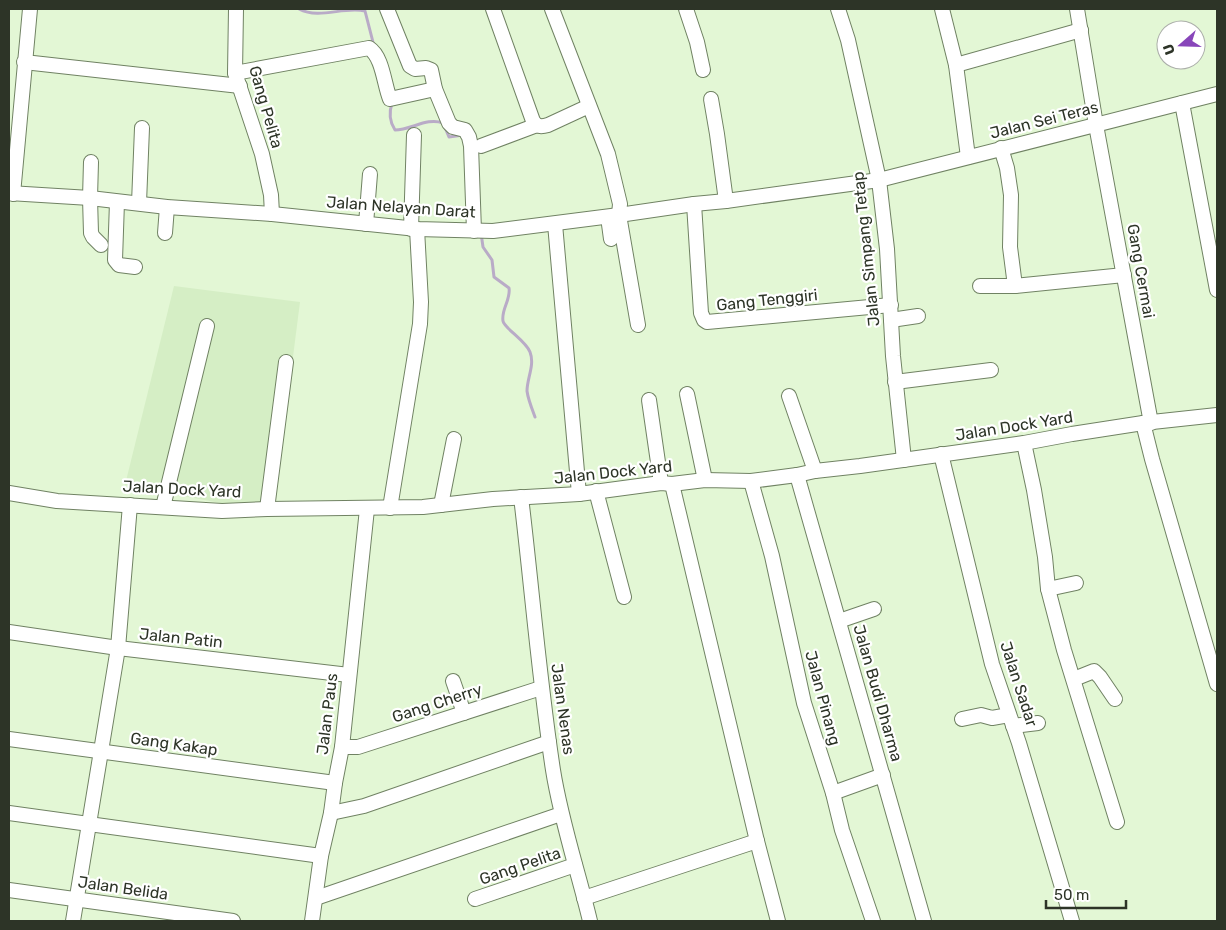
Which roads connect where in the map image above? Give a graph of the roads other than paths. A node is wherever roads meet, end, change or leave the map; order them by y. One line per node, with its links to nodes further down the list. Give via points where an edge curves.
1 (30, 9): 11 (street)
2 (236, 9): 14 (street, Gang Pelita)
3 (387, 9): 15 (street, via 412,68 429,68)
4 (493, 9): 21 (street)
5 (552, 9): 19 (street)
6 (686, 9): 13 (street)
7 (838, 9): 29 (street, Jalan Simpang Tetap)
8 (942, 9): 12 (street)
9 (1077, 9): 10 (street, Gang Cermai)
10 (1082, 30): 12 (street); 20 (street, Gang Cermai)
11 (24, 62): 14 (street); 30 (street)
12 (956, 65): 26 (street)
13 (703, 70)
14 (238, 79): 15 (street, via 364,47 374,52 389,98); 37 (street, Gang Pelita, via 267,176)
15 (435, 89): 42 (street, via 451,125 468,134)
16 (1217, 94): 18 (street, Jalan Sei Teras)
17 (710, 99): 32 (street)
18 (1182, 103): 20 (street, Jalan Sei Teras); 50 (street)
19 (589, 106): 21 (street, via 548,126); 38 (street, via 613,172 620,204)
20 (1096, 125): 25 (street, Jalan Sei Teras); 47 (street, Gang Cermai)
21 (536, 126): 24 (street)
22 (142, 128): 34 (street)
23 (414, 134): 41 (street)
24 (481, 146)
25 (1000, 148): 26 (street, Jalan Sei Teras); 49 (street, via 1011,195 1010,247)
26 (968, 156): 29 (street, Jalan Sei Teras)
27 (91, 162): 31 (street)
28 (370, 174): 39 (street)
29 (879, 180): 32 (street, Jalan Nelayan Darat); 51 (street, Jalan Simpang Tetap)
30 (11, 194): 31 (street, Jalan Nelayan Darat)
31 (90, 198): 33 (street, Jalan Nelayan Darat); 45 (street, via 91,233)
32 (726, 201): 35 (street, Jalan Nelayan Darat)
33 (117, 202): 34 (street, Jalan Nelayan Darat); 46 (street, via 115,260 119,265)
34 (139, 203): 36 (street, Jalan Nelayan Darat)
35 (694, 204): 38 (street, Jalan Nelayan Darat); 51 (street, Gang Tenggiri, via 701,313 707,322)
36 (168, 207): 37 (street, Jalan Nelayan Darat); 43 (street)
37 (272, 214): 39 (street, Jalan Nelayan Darat)
38 (614, 216): 40 (street, Jalan Nelayan Darat); 44 (street); 54 (street)
39 (366, 224): 41 (street, Jalan Nelayan Darat)
40 (555, 224): 42 (street, Jalan Nelayan Darat); 75 (street)
41 (414, 229): 42 (street, Jalan Nelayan Darat); 80 (street, via 420,324)
42 (476, 231)
43 (165, 233)
44 (611, 239)
45 (101, 245)
46 (135, 267)
47 (1124, 275): 49 (street); 63 (street, Gang Cermai)
48 (980, 286): 49 (street)
49 (1014, 286)
50 (1217, 290)
51 (891, 305): 53 (street, Jalan Simpang Tetap)
52 (918, 316): 53 (street)
53 (892, 320): 58 (street, Jalan Simpang Tetap)
54 (638, 325)
55 (207, 326): 79 (street)
56 (286, 362): 81 (street)
57 (991, 370): 58 (street)
58 (895, 382): 67 (street, Jalan Simpang Tetap)
59 (687, 394): 70 (street)
60 (789, 396): 68 (street)
61 (648, 400): 72 (street)
62 (1217, 415): 63 (street, Jalan Dock Yard)
63 (1147, 427): 65 (street, Jalan Dock Yard, via 1072,434); 93 (street, Gang Cermai, via 1152,459)
64 (454, 439): 78 (street)
65 (1026, 450): 66 (street, Jalan Dock Yard); 84 (street)
66 (941, 454): 67 (street, Jalan Dock Yard); 98 (street, Jalan Sadar, via 992,664)
67 (904, 460): 68 (street, Jalan Dock Yard)
68 (815, 470): 69 (street, Jalan Dock Yard)
69 (797, 475): 71 (street, Jalan Dock Yard); 87 (street, Jalan Budi Dharma)
70 (705, 480): 71 (street, Jalan Dock Yard); 72 (street, Jalan Dock Yard)
71 (751, 481): 106 (street, Jalan Pinang, via 772,556 804,703)
72 (667, 483): 73 (street, Jalan Dock Yard); 112 (street)
73 (596, 491): 75 (street, Jalan Dock Yard); 85 (street)
74 (9, 493): 77 (street, Jalan Dock Yard, via 57,501)
75 (579, 494): 76 (street, Jalan Dock Yard)
76 (521, 497): 78 (street, Jalan Dock Yard); 94 (street, Jalan Nenas)
77 (130, 505): 79 (street, Jalan Dock Yard); 89 (street)
78 (442, 505): 80 (street, Jalan Dock Yard)
79 (163, 507): 81 (street, Jalan Dock Yard, via 222,511)
80 (390, 508): 82 (street, Jalan Dock Yard)
81 (267, 509): 82 (street, Jalan Dock Yard)
82 (368, 509): 90 (street, Jalan Paus)
83 (1076, 583): 84 (street)
84 (1048, 589): 91 (street)
85 (624, 597)
86 (874, 609): 87 (street)
87 (839, 621): 104 (street, Jalan Budi Dharma)
88 (9, 632): 89 (street, Jalan Patin)
89 (118, 648): 90 (street, Jalan Patin); 103 (street)
90 (350, 674): 102 (street, Jalan Paus)
91 (1074, 679): 95 (street, via 1094,672); 110 (street)
92 (453, 681): 96 (street)
93 (1217, 684)
94 (541, 688): 96 (street, Gang Cherry); 101 (street, Jalan Nenas)
95 (1115, 698)
96 (464, 714): 102 (street, Gang Cherry, via 358,747)
97 (962, 719): 98 (street, via 981,715)
98 (1011, 720): 99 (street); 128 (street, Jalan Sadar)
99 (1038, 723)
100 (9, 739): 103 (street, Gang Kakap)
101 (549, 742): 108 (street, via 364,806); 109 (street, Jalan Nenas)
102 (342, 747): 105 (street, Jalan Paus)
103 (101, 752): 105 (street, Gang Kakap); 111 (street)
104 (883, 775): 106 (street); 127 (street, Jalan Budi Dharma)
105 (335, 783): 108 (street, Jalan Paus)
106 (833, 793): 126 (street, Jalan Pinang)
107 (9, 813): 111 (street)
108 (331, 813): 113 (street, Jalan Paus)
109 (561, 814): 114 (street, Jalan Nenas); 116 (street)
110 (1117, 822)
111 (90, 824): 113 (street); 118 (street)
112 (757, 841): 117 (street); 125 (street)
113 (321, 856): 116 (street, Jalan Paus)
114 (576, 865): 117 (street, Jalan Nenas); 119 (street, Gang Pelita)
115 (9, 890): 118 (street, Jalan Belida)
116 (316, 898): 123 (street, Jalan Paus)
117 (584, 898): 124 (street, Jalan Nenas)
118 (77, 899): 120 (street, Jalan Belida); 121 (street)
119 (475, 899)
120 (167, 917): 122 (street, Jalan Belida)
121 (73, 921)
122 (233, 921)
123 (312, 921)
124 (590, 921)
125 (778, 921)
126 (873, 921)
127 (924, 921)
128 (1072, 921)

